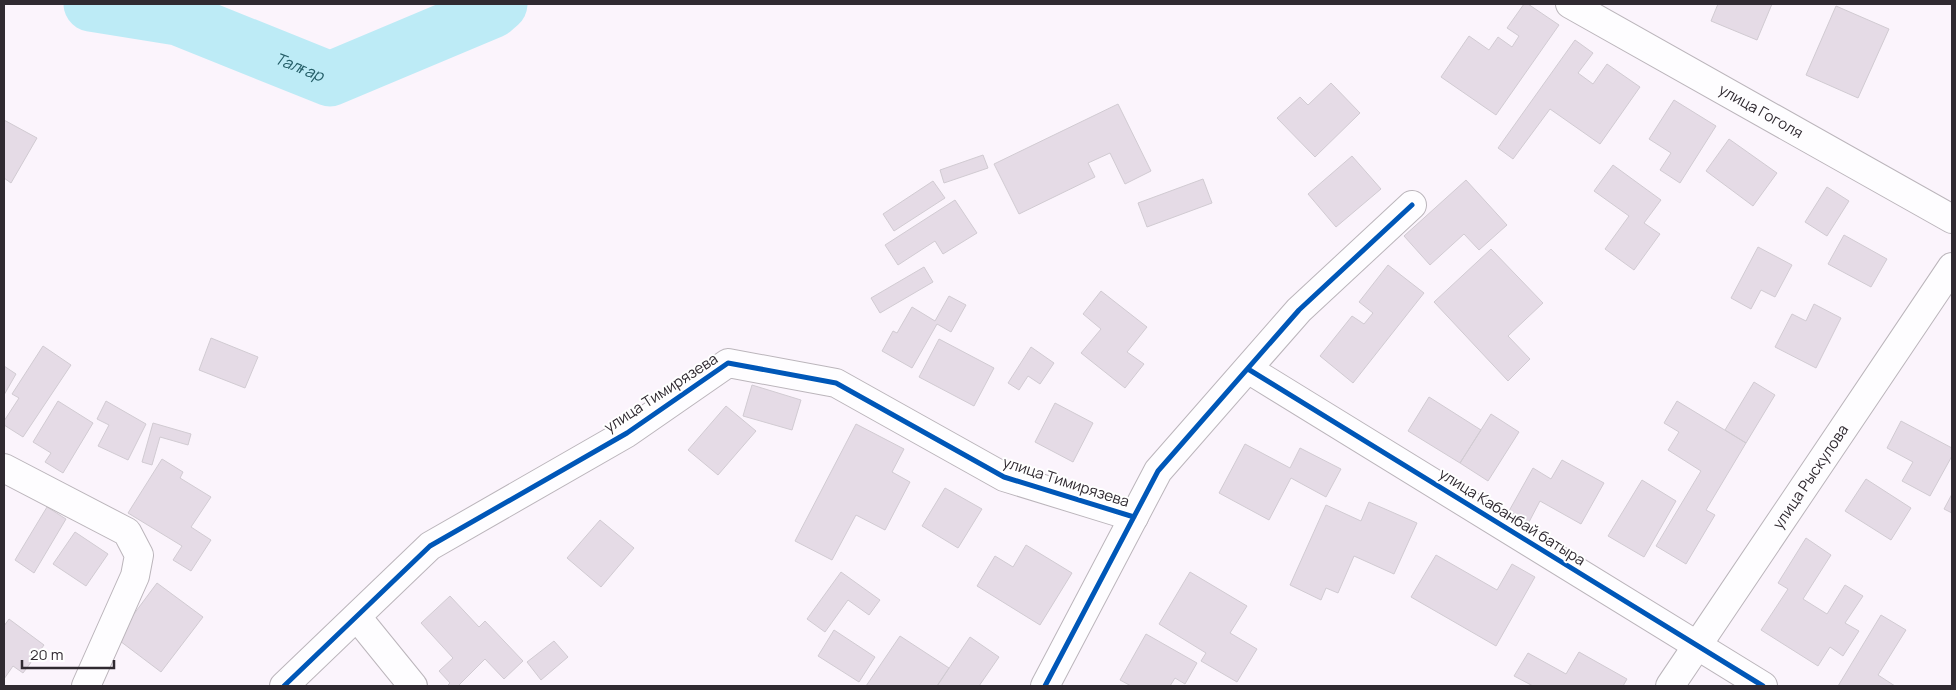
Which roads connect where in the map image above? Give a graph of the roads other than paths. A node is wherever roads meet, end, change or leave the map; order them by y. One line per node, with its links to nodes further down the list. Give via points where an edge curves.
1 (1570, 4): 3 (street, улица Гоголя)
2 (1412, 205): 5 (street, улица Тимирязева, via 1299,310)
3 (1952, 219)
4 (1952, 267): 9 (street, улица Рыскулова)
5 (1248, 369): 7 (street, улица Тимирязева, via 1158,471); 9 (street, улица Кабанбай батыра)
6 (4, 468): 10 (street, via 127,532 139,555 135,576)
7 (1134, 517): 8 (street, улица Тимирязева, via 1004,478 836,382 728,363 626,433 430,546); 13 (street, улица Тимирязева)
8 (357, 617): 11 (street, улица Тимирязева); 12 (street)
9 (1696, 646): 14 (street, улица Рыскулова); 15 (street, улица Кабанбай батыра)
10 (86, 686)
11 (284, 686)
12 (413, 686)
13 (1045, 686)
14 (1670, 686)
15 (1763, 686)

